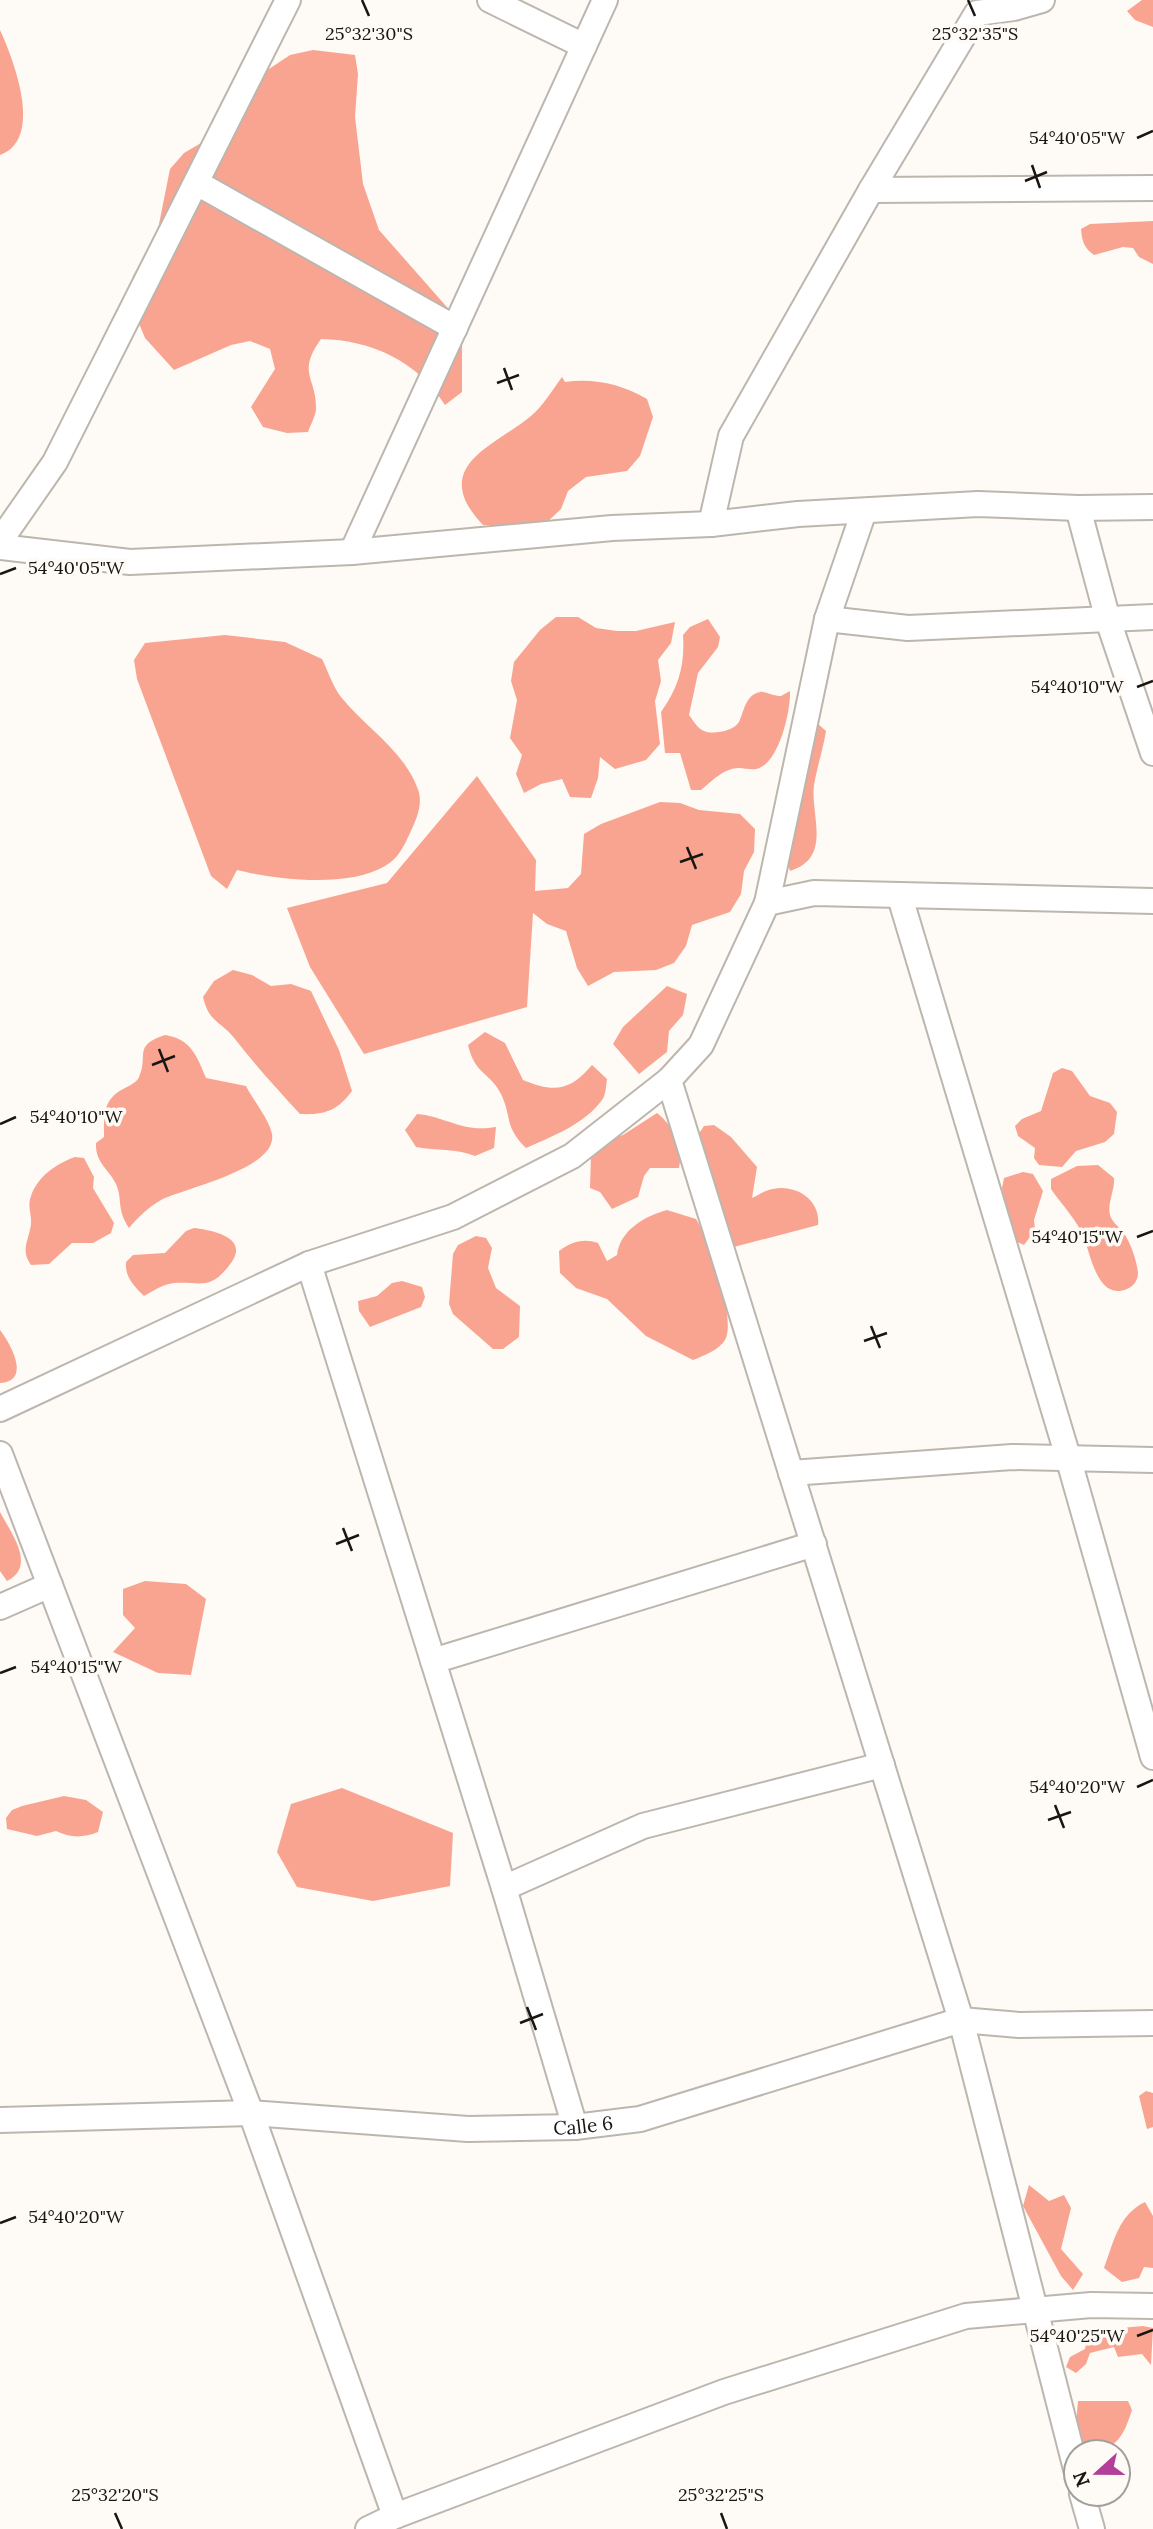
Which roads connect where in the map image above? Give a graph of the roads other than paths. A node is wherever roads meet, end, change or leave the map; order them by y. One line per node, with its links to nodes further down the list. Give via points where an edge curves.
1 (288, 0): 7 (street)
2 (490, 0): 6 (street)
3 (605, 0): 6 (street)
4 (1042, 0): 5 (street, via 1014,8)
5 (971, 7): 9 (street)
6 (584, 46): 10 (street)
7 (197, 184): 10 (street); 15 (street, via 55,462)
8 (1153, 188): 9 (street)
9 (870, 190): 14 (street, via 731,436)
10 (455, 328): 17 (street)
11 (1153, 507): 12 (street)
12 (1078, 508): 13 (street, via 978,504); 20 (street)
13 (864, 511): 14 (street); 19 (street)
14 (711, 524): 17 (street, via 612,528)
15 (0, 541)
16 (0, 547): 17 (street, via 130,562)
17 (352, 552)
18 (1152, 616): 20 (street)
19 (827, 619): 20 (street, via 908,628); 24 (street)
20 (1108, 620): 21 (street)
21 (1153, 753)
22 (900, 897): 23 (street); 24 (street, via 814,893); 29 (street)
23 (1153, 901)
24 (767, 903): 25 (street, via 701,1045)
25 (669, 1080): 26 (street, via 572,1156 453,1217); 31 (street)
26 (309, 1264): 27 (street); 35 (street)
27 (0, 1409)
28 (0, 1454): 33 (street)
29 (1068, 1457): 30 (street); 31 (street); 36 (street)
30 (1153, 1460)
31 (791, 1473): 32 (street)
32 (814, 1544): 35 (street); 37 (street)
33 (50, 1585): 34 (street); 41 (street)
34 (0, 1607)
35 (433, 1661): 38 (street)
36 (1153, 1757)
37 (882, 1765): 38 (street, via 643,1826); 39 (street)
38 (504, 1888): 43 (street)
39 (961, 2020): 40 (street, Calle 6, via 1019,2025); 43 (street, Calle 6, via 640,2119); 45 (street)
40 (1153, 2023)
41 (251, 2113): 42 (street, Calle 6); 43 (street, Calle 6, via 468,2129); 48 (street)
42 (0, 2120)
43 (575, 2127)
44 (1153, 2306): 45 (street)
45 (1034, 2310): 46 (street); 48 (street, via 966,2316 724,2392)
46 (1068, 2438)
47 (1087, 2508): 50 (street)
48 (395, 2516): 49 (street)
49 (368, 2529)
50 (1092, 2529)

